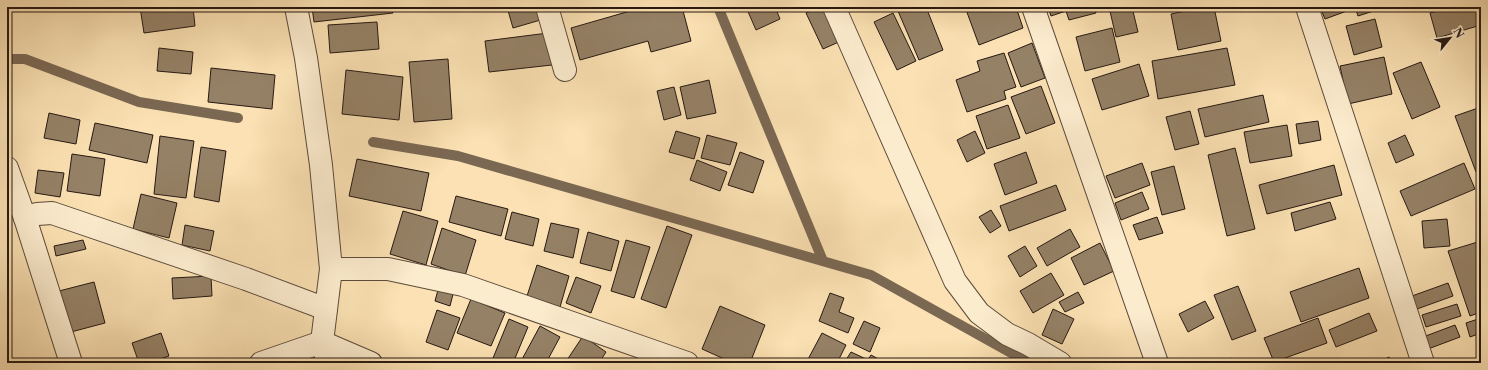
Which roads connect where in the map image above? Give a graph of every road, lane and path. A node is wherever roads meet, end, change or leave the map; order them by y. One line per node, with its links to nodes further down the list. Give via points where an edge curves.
1 (296, 7): 9 (street, via 321,165)
2 (547, 7): 6 (street)
3 (834, 7): 17 (street, via 955,280 979,313 1007,334)
4 (1033, 7): 18 (street)
5 (1307, 7): 19 (street)
6 (565, 70)
7 (7, 168): 8 (street)
8 (25, 218): 10 (street, via 52,213); 12 (street)
9 (331, 269): 10 (street); 16 (street, via 388,269 463,285)
10 (326, 309): 11 (street)
11 (322, 342): 13 (street); 14 (street); 15 (street)
12 (71, 363)
13 (260, 363)
14 (328, 363)
15 (371, 363)
16 (687, 363)
17 (1060, 363)
18 (1157, 363)
19 (1423, 363)

